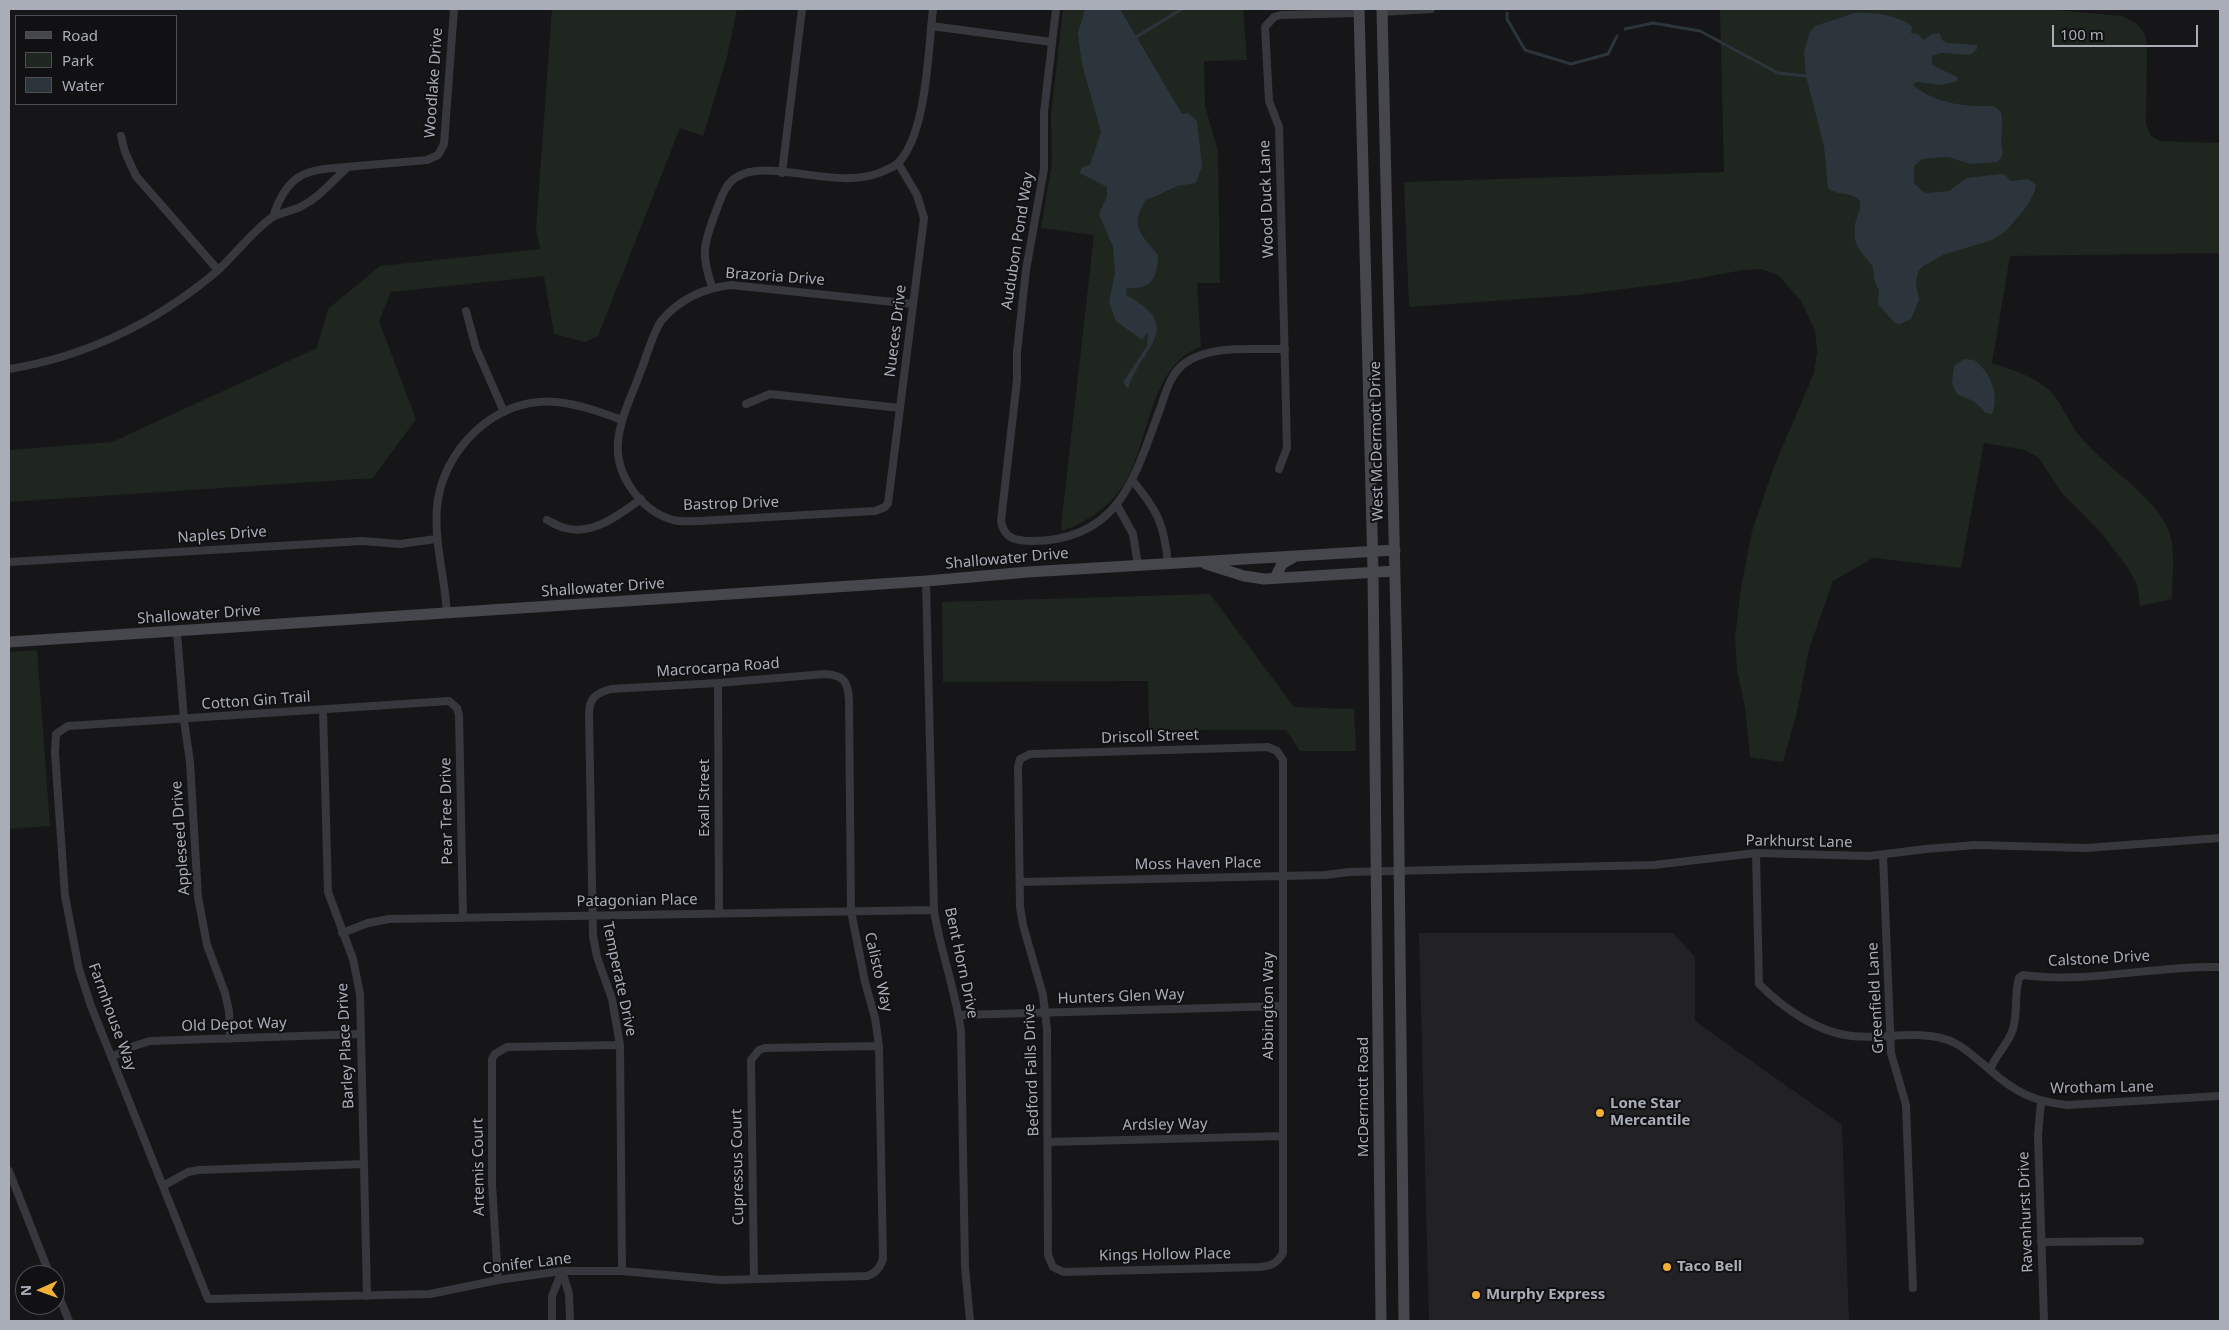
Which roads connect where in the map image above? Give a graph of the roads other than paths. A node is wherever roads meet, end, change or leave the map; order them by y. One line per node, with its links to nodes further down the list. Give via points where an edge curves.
1 (454, 9): 12 (street, Woodlake Drive, via 442,150 433,159)
2 (802, 9): 13 (street)
3 (933, 9): 8 (street)
4 (1056, 9): 9 (street, Audubon Pond Way)
5 (1431, 9): 6 (street)
6 (1382, 10): 7 (main road); 32 (main road, West McDermott Drive)
7 (1359, 11): 19 (street, Wood Duck Lane, via 1281,15 1274,17 1265,28 1269,101 1279,127); 33 (main road, West McDermott Drive)
8 (931, 26): 9 (street); 11 (street, via 918,124 911,144)
9 (1052, 42): 28 (street, Audubon Pond Way, via 1044,112 1044,169 1026,270 1002,528 1017,541 1054,541 1090,527)
10 (121, 136): 15 (street, via 136,176)
11 (898, 164): 13 (street, via 874,176 844,179); 17 (street, Nueces Drive, via 917,195 924,218)
12 (348, 166): 14 (street, Woodlake Drive, via 320,194 302,206); 14 (street, Woodlake Drive, via 322,168 300,176 286,188)
13 (782, 173): 16 (street, via 762,170 745,173 725,188 705,240 703,262)
14 (273, 217): 15 (street, Woodlake Drive)
15 (218, 270): 20 (street, Woodlake Drive, via 165,309 102,343 47,362)
16 (712, 287): 17 (street, Brazoria Drive, via 731,285); 24 (street, Brazoria Drive, via 679,303 660,322)
17 (913, 304): 22 (street, Nueces Drive)
18 (466, 311): 23 (street, via 476,348)
19 (1285, 349): 25 (street, Wood Duck Lane, via 1287,448); 26 (street, via 1212,352 1184,364 1172,376)
20 (9, 369)
21 (746, 404): 22 (street, via 770,394)
22 (900, 408): 29 (street, Nueces Drive)
23 (504, 412): 24 (street, via 525,404 554,402 585,407); 31 (street, via 492,416 463,444 445,474 437,506)
24 (622, 420): 27 (street, Bastrop Drive, via 618,461 630,488)
25 (1278, 469)
26 (1132, 480): 28 (street); 37 (street, via 1156,510 1165,534)
27 (641, 499): 29 (street, Bastrop Drive, via 649,508 674,520 700,521 875,511); 30 (street, via 612,520 588,528 567,529)
28 (1117, 506): 38 (street, via 1134,534)
29 (885, 507)
30 (547, 520)
31 (436, 539): 35 (street, Naples Drive, via 400,544 362,541); 43 (street, via 443,569)
32 (1395, 550): 33 (main road, Shallowater Drive); 40 (main road, West McDermott Drive)
33 (1373, 551): 34 (main road, Shallowater Drive); 39 (main road, West McDermott Drive)
34 (1295, 556): 36 (main road, Shallowater Drive); 41 (main road, via 1282,564)
35 (9, 562)
36 (1199, 562): 37 (main road, Shallowater Drive); 41 (main road, Shallowater Drive, via 1244,576)
37 (1168, 563): 38 (main road, Shallowater Drive)
38 (1138, 565): 42 (main road, Shallowater Drive)
39 (1373, 571): 40 (main road, Shallowater Drive); 41 (main road, Shallowater Drive); 47 (main road, West McDermott Drive)
40 (1395, 571): 46 (main road, West McDermott Drive)
41 (1275, 578)
42 (926, 581): 43 (main road, Shallowater Drive); 64 (street, Bent Horn Drive)
43 (447, 613): 44 (main road, Shallowater Drive)
44 (177, 632): 45 (main road, Shallowater Drive); 53 (street, Appleseed Drive)
45 (9, 642)
46 (1397, 665): 47 (main road); 61 (main road, West McDermott Drive)
47 (1374, 666): 60 (main road, West McDermott Drive)
48 (844, 679): 49 (street, Macrocarpa Road, via 825,674); 65 (street, Calisto Way, via 849,700)
49 (718, 683): 50 (street, Macrocarpa Road, via 611,689); 66 (street, Exall Street)
50 (594, 695): 67 (street, Temperate Drive, via 589,714)
51 (455, 705): 52 (street, Cotton Gin Trail, via 449,701); 68 (street, Pear Tree Drive, via 459,715)
52 (323, 710): 53 (street, Cotton Gin Trail); 69 (street, Barley Place Drive, via 325,866 328,892)
53 (184, 720): 54 (street, Cotton Gin Trail, via 68,726); 76 (street, Appleseed Drive, via 201,920 225,992)
54 (58, 730): 79 (street, Farmhouse Way, via 54,744 64,896 85,987)
55 (1277, 751): 56 (street, Driscoll Street, via 1268,747); 62 (street, Abbington Way, via 1283,760)
56 (1024, 756): 63 (street, Bedford Falls Drive, via 1018,767)
57 (2220, 838): 59 (street, Parkhurst Lane, via 2086,848 1976,845)
58 (1756, 853): 59 (street, Parkhurst Lane); 61 (street, Parkhurst Lane, via 1654,865); 75 (street, Wrotham Lane, via 1759,984 1800,1016 1822,1028 1851,1036)
59 (1883, 855): 75 (street, Greenfield Lane)
60 (1377, 872): 61 (street, Parkhurst Lane); 62 (street, Moss Haven Place); 81 (main road, McDermott Road)
61 (1400, 872): 82 (main road)
62 (1284, 876): 63 (street, Moss Haven Place); 71 (street, Abbington Way)
63 (1020, 882): 72 (street, Bedford Falls Drive, via 1023,925 1039,975)
64 (934, 910): 65 (street, Patagonian Place); 73 (street, Bent Horn Drive)
65 (851, 911): 66 (street, Patagonian Place); 78 (street, Calisto Way, via 865,982 876,1018)
66 (719, 913): 67 (street, Patagonian Place)
67 (591, 915): 68 (street, Patagonian Place); 77 (street, Temperate Drive, via 596,950 612,999)
68 (463, 917): 69 (street, Patagonian Place, via 389,919)
69 (342, 933): 74 (street, Barley Place Drive, via 353,959 360,994)
70 (2220, 967): 80 (street, Calstone Drive, via 2178,967 2096,976 2024,975 2019,978 2016,988 2013,1028)
71 (1283, 1006): 72 (street, Hunters Glen Way); 85 (street, Abbington Way)
72 (1045, 1012): 73 (street, Hunters Glen Way); 86 (street, Bedford Falls Drive)
73 (960, 1015): 105 (street, Bent Horn Drive, via 965,1267)
74 (361, 1034): 76 (street, Old Depot Way); 87 (street, Barley Place Drive)
75 (1890, 1035): 80 (street, Wrotham Lane, via 1930,1036 1953,1042); 100 (street, Greenfield Lane, via 1891,1054 1906,1105)
76 (230, 1039): 79 (street, Old Depot Way, via 150,1041)
77 (620, 1045): 97 (street, Temperate Drive); 99 (street, Artemis Court, via 507,1047 495,1054 491,1066 492,1184)
78 (879, 1046): 95 (street, Calisto Way, via 883,1253); 98 (street, Cupressus Court, via 765,1048 754,1055 749,1067)
79 (112, 1057): 89 (street, Farmhouse Way)
80 (1990, 1070): 84 (street, Wrotham Lane, via 2014,1089)
81 (1380, 1087): 82 (main road); 106 (main road, McDermott Road)
82 (1402, 1087): 107 (main road)
83 (2220, 1096): 84 (street, Wrotham Lane, via 2068,1105)
84 (2041, 1102): 90 (street, Ravenhurst Drive, via 2038,1135)
85 (1284, 1136): 86 (street, Ardsley Way); 92 (street, Abbington Way, via 1284,1245)
86 (1048, 1142): 94 (street, Bedford Falls Drive, via 1048,1254)
87 (364, 1164): 89 (street, via 199,1170 188,1172); 101 (street, Barley Place Drive)
88 (9, 1171): 93 (street)
89 (163, 1186): 102 (street, Farmhouse Way)
90 (2041, 1242): 91 (street); 108 (street, Ravenhurst Drive)
91 (2140, 1242)
92 (1278, 1262): 94 (street, Kings Hollow Place, via 1260,1267 1063,1272)
93 (46, 1265)
94 (1053, 1267)
95 (878, 1270): 98 (street, Conifer Lane, via 867,1276)
96 (562, 1271): 97 (street, Conifer Lane); 99 (street, Conifer Lane); 103 (street, via 552,1296); 104 (street, via 569,1294)
97 (622, 1271): 98 (street, Conifer Lane, via 721,1280)
98 (754, 1279)
99 (498, 1280): 101 (street, Conifer Lane, via 430,1294)
100 (1913, 1288)
101 (367, 1296): 102 (street, Conifer Lane)
102 (208, 1299)
103 (552, 1321)
104 (570, 1321)
105 (970, 1321)
106 (1381, 1321)
107 (1404, 1321)
108 (2044, 1321)

